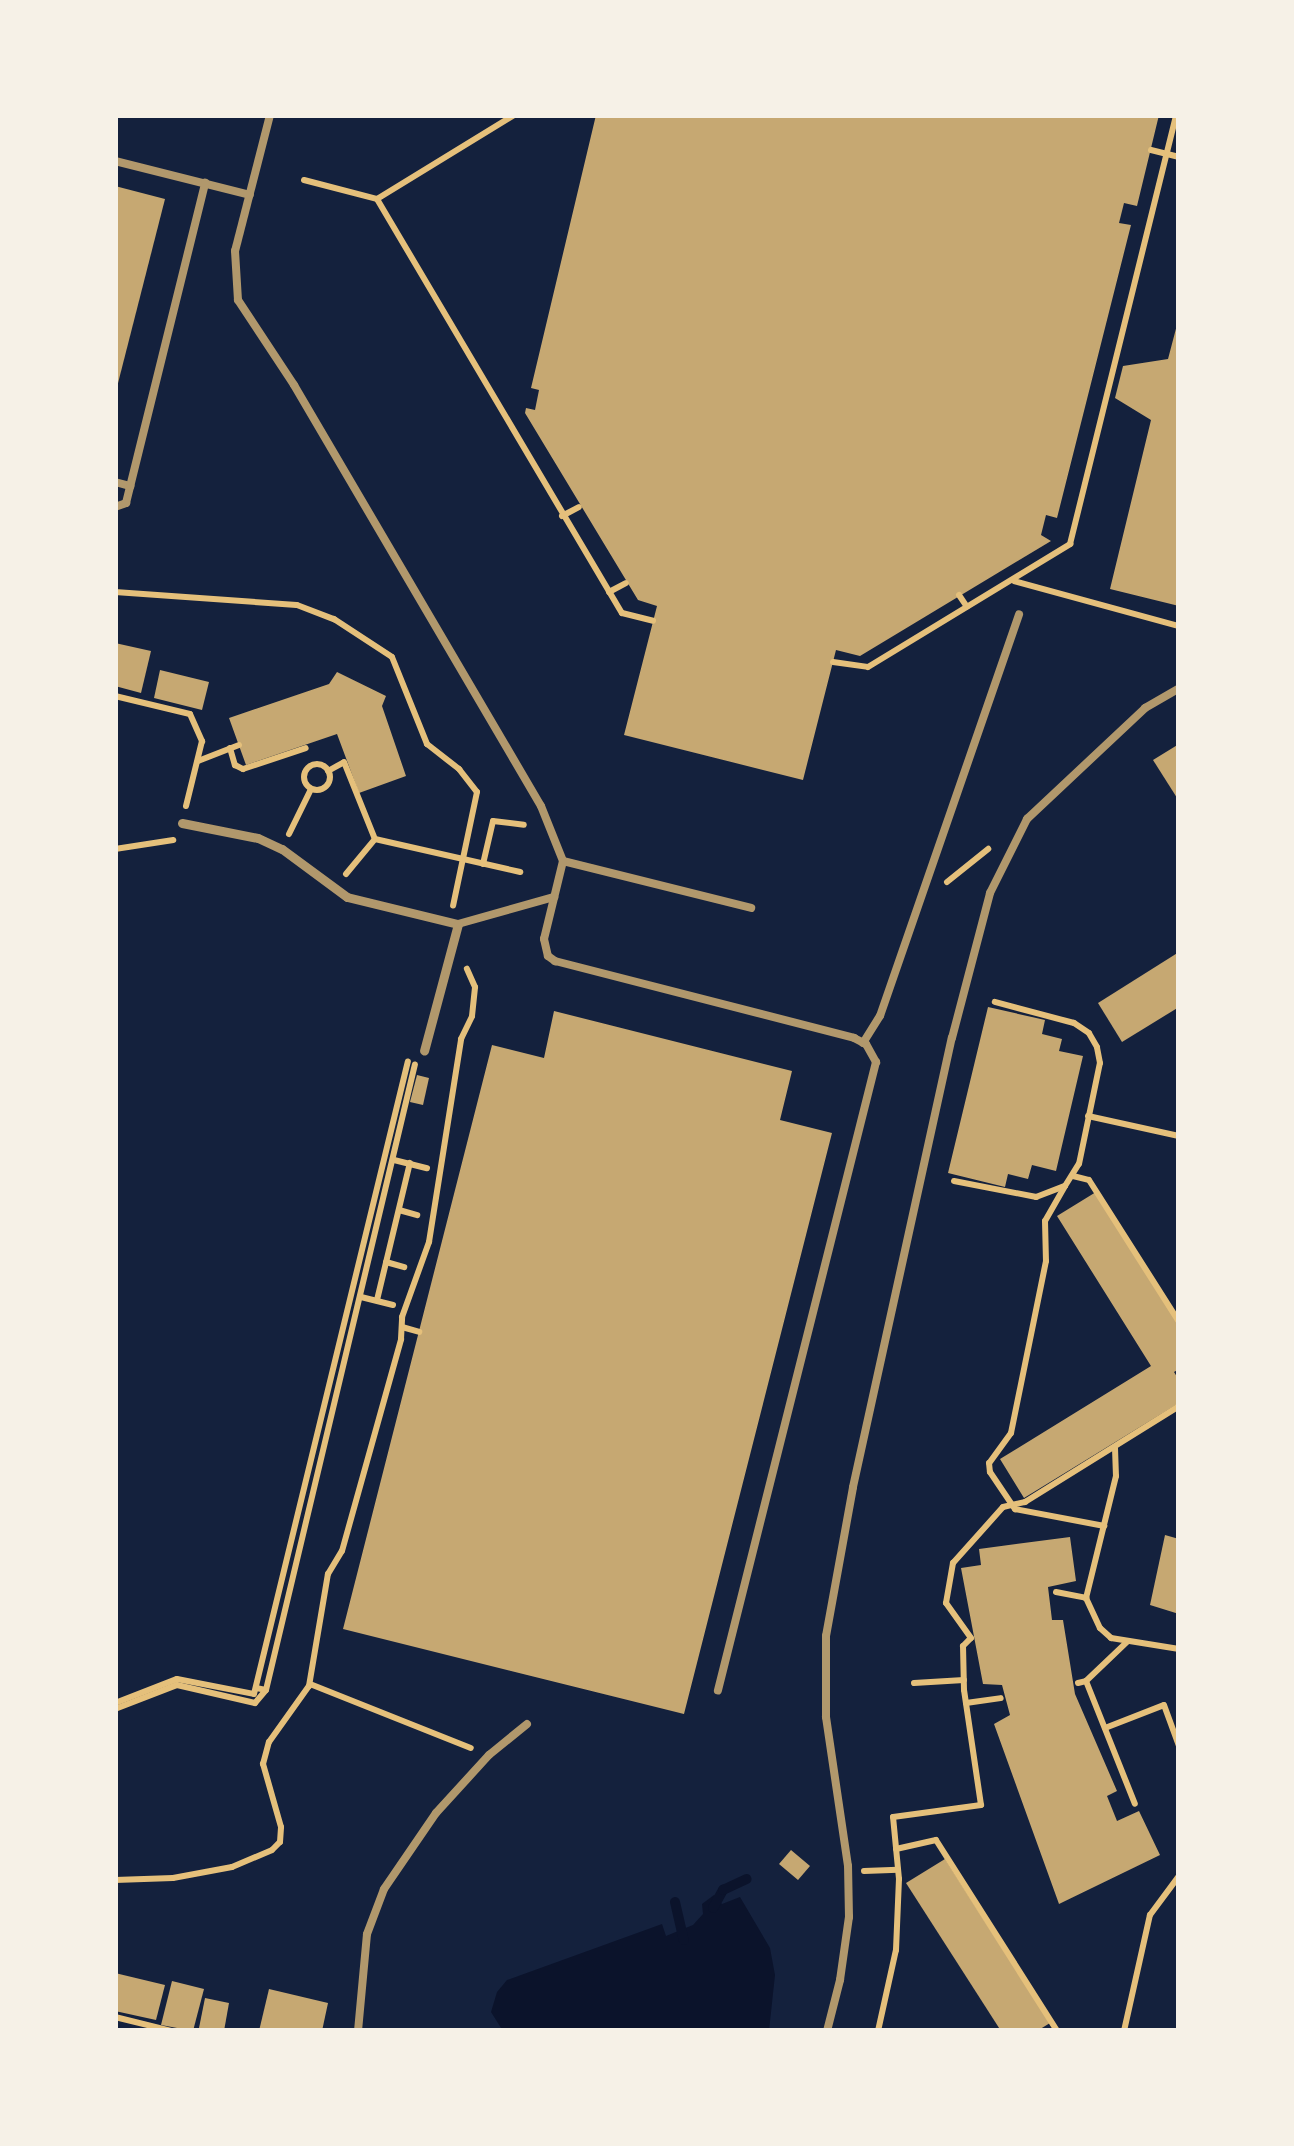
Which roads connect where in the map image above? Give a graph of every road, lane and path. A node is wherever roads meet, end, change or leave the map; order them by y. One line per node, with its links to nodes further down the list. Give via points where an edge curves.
1 (270, 115): 10 (lane)
2 (514, 115): 11 (path)
3 (1176, 115): 5 (path)
4 (1151, 150): 5 (path)
5 (1166, 154): 6 (path); 17 (path, via 1070,544)
6 (1179, 157)
7 (115, 161): 9 (lane)
8 (304, 180): 11 (path)
9 (205, 184): 10 (lane); 13 (lane)
10 (250, 195): 43 (lane, via 235,251 238,300 541,806)
11 (377, 198): 16 (path)
12 (115, 482): 13 (lane)
13 (130, 486): 15 (lane, via 126,502)
14 (579, 506): 16 (path)
15 (115, 507)
16 (562, 516): 20 (path)
17 (1013, 580): 22 (path); 25 (path)
18 (626, 583): 20 (path)
19 (115, 592): 42 (path, via 297,606 378,644 400,670 427,744 477,792)
20 (609, 592): 24 (path, via 622,613)
21 (959, 595): 22 (path)
22 (967, 607): 26 (path, via 868,666)
23 (1020, 614): 48 (lane)
24 (653, 621)
25 (1179, 626)
26 (833, 662)
27 (1179, 688): 102 (lane, via 1145,708 1027,818 990,893 928,1146 826,1636 826,1717)
28 (115, 696): 31 (path, via 190,714 202,741)
29 (239, 745): 30 (path)
30 (230, 748): 31 (path); 32 (path, via 243,769 305,746)
31 (197, 762): 35 (path)
32 (312, 764): 33 (path); 34 (path, via 304,779)
33 (328, 771): 34 (path, via 324,788); 37 (path, via 345,762)
34 (312, 789): 41 (path)
35 (182, 823): 41 (street)
36 (524, 825): 44 (path, via 493,821)
37 (375, 839): 42 (path); 46 (path)
38 (188, 841): 40 (path)
39 (991, 847): 48 (path)
40 (115, 849)
41 (282, 849): 46 (street)
42 (462, 860): 44 (path); 50 (path)
43 (563, 861): 47 (lane); 49 (lane)
44 (483, 864): 45 (path)
45 (520, 872)
46 (335, 886): 51 (street, via 347,897)
47 (555, 897): 51 (lane); 54 (lane, via 544,939 555,961)
48 (919, 904): 54 (lane, via 880,1016)
49 (751, 908)
50 (453, 910)
51 (458, 924): 52 (street)
52 (449, 960): 56 (street); 74 (path, via 466,966 475,987 472,1016 461,1039 436,1210)
53 (995, 1002): 58 (path, via 1089,1033 1100,1063)
54 (862, 1043): 89 (lane, via 876,1062 874,1076)
55 (411, 1050): 57 (path)
56 (424, 1051): 57 (path)
57 (402, 1098): 60 (path); 87 (path)
58 (1088, 1116): 59 (path); 63 (path)
59 (1179, 1136)
60 (394, 1160): 61 (path); 70 (path)
61 (410, 1164): 62 (path); 66 (path)
62 (426, 1168)
63 (1073, 1176): 65 (path); 73 (path, via 1089,1180)
64 (954, 1180): 65 (path, via 1036,1197)
65 (1065, 1186): 78 (path, via 1045,1220 1046,1261 1012,1432 989,1463)
66 (399, 1210): 67 (path); 68 (path)
67 (416, 1215)
68 (386, 1262): 69 (path); 71 (path)
69 (404, 1267)
70 (361, 1296): 71 (path); 88 (path)
71 (376, 1300): 72 (path)
72 (393, 1304)
73 (1179, 1322)
74 (402, 1327): 75 (path); 86 (path, via 342,1551 322,1596)
75 (419, 1332)
76 (1179, 1406): 77 (path)
77 (1115, 1447): 78 (path); 79 (path)
78 (1009, 1506): 79 (path); 84 (path, via 952,1562 946,1603 971,1638 964,1646)
79 (1104, 1526): 81 (path)
80 (1056, 1592): 81 (path)
81 (1086, 1598): 82 (path, via 1100,1628)
82 (1127, 1642): 83 (path); 94 (path, via 1082,1682)
83 (1179, 1649)
84 (964, 1680): 85 (path); 91 (path)
85 (914, 1683)
86 (310, 1684): 96 (path); 104 (path, via 269,1742 263,1764 280,1842 232,1867)
87 (256, 1688): 88 (path); 92 (path, via 251,1696 178,1679)
88 (266, 1690): 92 (path, via 255,1702 177,1685)
89 (718, 1690)
90 (1002, 1698): 91 (path)
91 (966, 1704): 100 (path, via 981,1805 893,1816)
92 (115, 1706)
93 (527, 1724): 96 (lane)
94 (1105, 1728): 95 (path, via 1164,1705); 98 (path)
95 (1179, 1746)
96 (489, 1755): 107 (lane, via 436,1813 384,1889 367,1934)
97 (1179, 1792): 99 (path)
98 (1134, 1804)
99 (1179, 1827)
100 (896, 1849): 101 (path); 110 (path, via 936,1840)
101 (898, 1870): 102 (path); 109 (path, via 896,1950)
102 (848, 1871): 108 (lane, via 842,1964)
103 (1179, 1876): 111 (path, via 1150,1915)
104 (115, 1880)
105 (119, 2016): 106 (path)
106 (172, 2031)
107 (358, 2031)
108 (827, 2031)
109 (878, 2031)
110 (1057, 2031)
111 (1124, 2031)

